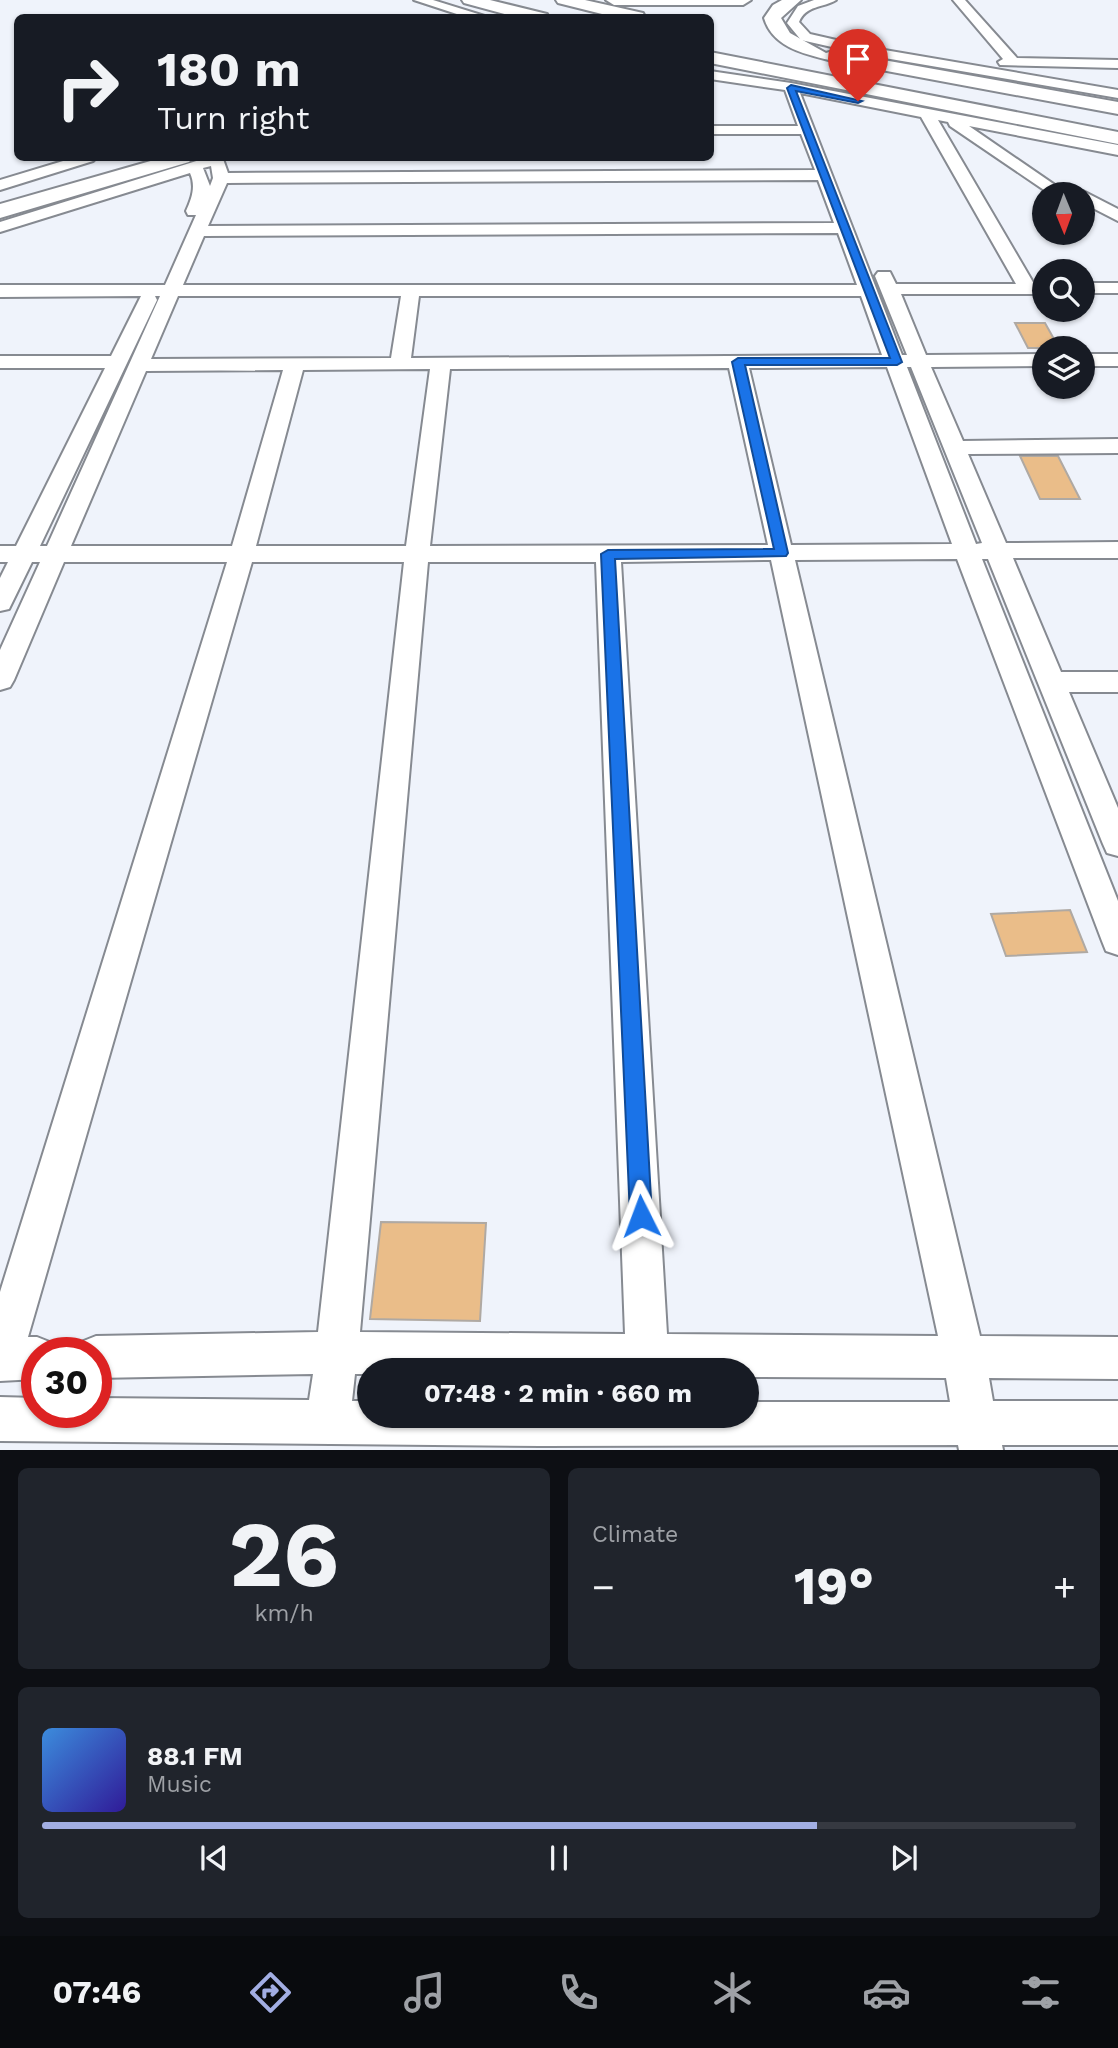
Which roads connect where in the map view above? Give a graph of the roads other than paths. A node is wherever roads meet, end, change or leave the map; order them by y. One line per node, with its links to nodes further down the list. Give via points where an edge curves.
1 (420, 0): 10 (street)
2 (470, 0): 9 (main road)
3 (564, 0): 11 (main road)
4 (614, 0): 5 (main road)
5 (743, 0): 12 (main road)
6 (794, 0): 13 (main road); 15 (main road, via 779,9 772,18 773,26)
7 (830, 0): 19 (street, via 797,12 793,23 797,31 833,44)
8 (960, 0): 17 (street)
9 (506, 13)
10 (471, 14)
11 (622, 14)
12 (675, 14)
13 (722, 17)
14 (764, 43): 15 (main road)
15 (818, 54): 25 (main road)
16 (714, 58): 21 (main road)
17 (1013, 62): 18 (street); 19 (street)
18 (1118, 64)
19 (943, 65): 24 (street)
20 (714, 66): 21 (main road)
21 (772, 70): 31 (main road)
22 (714, 76): 23 (street)
23 (801, 90): 27 (street); 30 (street); 58 (street)
24 (1118, 94)
25 (1094, 104): 26 (main road); 31 (main road)
26 (1118, 108)
27 (927, 114): 28 (street); 52 (street)
28 (949, 118): 32 (street); 40 (street)
29 (714, 130): 30 (street)
30 (808, 130): 39 (street)
31 (1079, 132): 33 (main road)
32 (1034, 134): 34 (street); 41 (street, via 1010,140 1011,150)
33 (1118, 138)
34 (1118, 150)
35 (78, 161): 42 (street)
36 (115, 161): 43 (main road)
37 (188, 162): 38 (street); 45 (main road); 48 (street); 54 (street, via 202,181 201,195)
38 (221, 165): 39 (street); 51 (street)
39 (825, 174): 49 (street)
40 (1042, 182)
41 (1061, 182)
42 (0, 185)
43 (0, 196)
44 (1096, 203): 46 (street)
45 (0, 211)
46 (1118, 216)
47 (1096, 217): 50 (street)
48 (0, 228)
49 (846, 228): 51 (street); 58 (street)
50 (1118, 229)
51 (198, 231): 54 (street)
52 (1032, 283)
53 (1118, 288): 57 (street)
54 (163, 289): 55 (street); 59 (street); 66 (street)
55 (411, 289): 58 (street); 68 (street)
56 (1032, 289): 58 (street)
57 (1095, 289)
58 (880, 290): 63 (street)
59 (0, 291)
60 (1032, 360): 63 (street)
61 (1095, 360): 62 (street)
62 (1118, 360)
63 (908, 361): 65 (street); 71 (street); 75 (street)
64 (0, 362): 66 (street)
65 (738, 362): 69 (street); 76 (street)
66 (129, 363): 67 (street); 74 (street); 77 (street)
67 (295, 363): 68 (street); 78 (street)
68 (400, 363): 69 (street)
69 (441, 363): 79 (street)
70 (1118, 446): 71 (street)
71 (955, 448): 73 (street)
72 (1118, 550): 73 (street)
73 (998, 551): 75 (street); 83 (street)
74 (57, 552): 77 (street); 78 (street); 82 (street)
75 (968, 552): 76 (street); 86 (street)
76 (782, 553): 80 (street); 95 (street)
77 (12, 554): 81 (street)
78 (242, 554): 79 (street); 94 (street)
79 (417, 554): 80 (street); 88 (street)
80 (608, 554): 92 (street)
81 (0, 603)
82 (0, 680)
83 (1052, 682): 84 (street); 85 (street)
84 (1118, 682)
85 (1118, 846): 86 (street)
86 (1081, 848): 87 (street)
87 (1118, 942)
88 (337, 1353): 89 (street); 91 (street); 98 (street)
89 (112, 1357)
90 (21, 1358): 94 (street)
91 (510, 1358)
92 (648, 1358)
93 (1118, 1358): 95 (street)
94 (0, 1359)
95 (964, 1359): 96 (street); 101 (street)
96 (759, 1361)
97 (0, 1419): 98 (street)
98 (327, 1421): 100 (street)
99 (1118, 1423): 101 (street)
100 (648, 1430): 101 (street)
101 (978, 1436)

